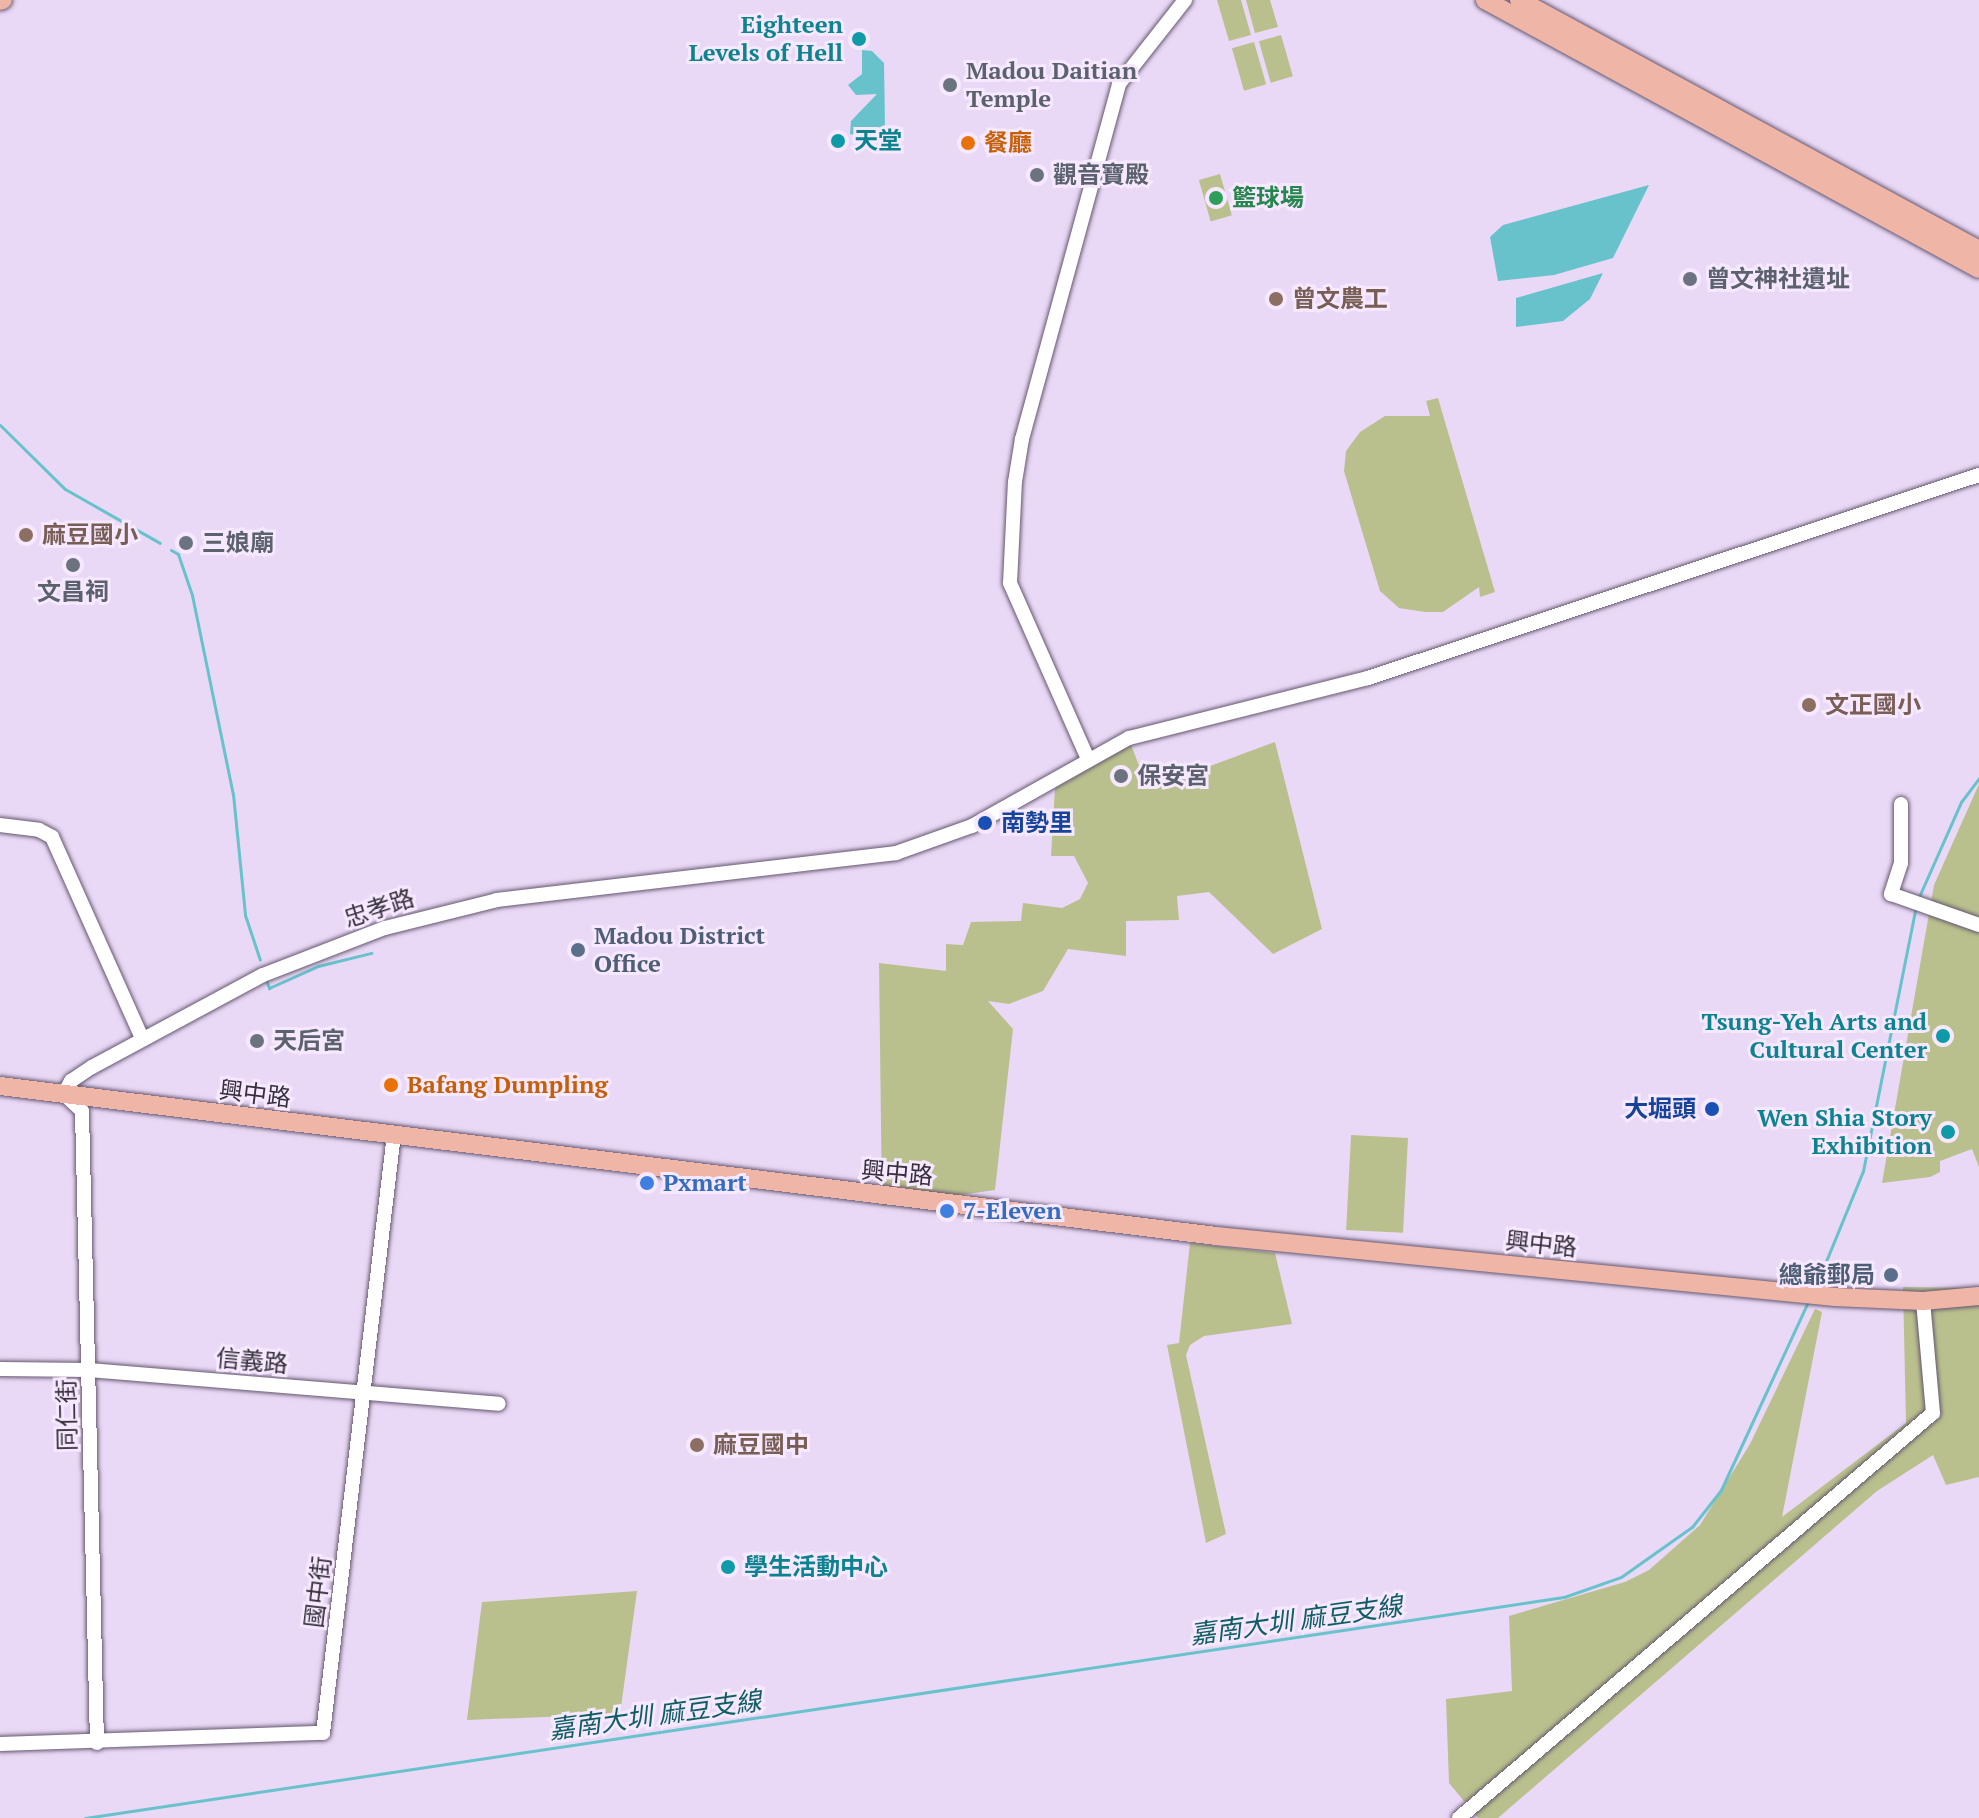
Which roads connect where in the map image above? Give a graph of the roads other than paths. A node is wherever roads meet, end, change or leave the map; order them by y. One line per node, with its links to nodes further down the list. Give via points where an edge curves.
1 (1185, 0): 7 (street, via 1119,84 1022,439 1015,482 1010,583)
2 (1485, 0): 5 (main road)
3 (1519, 0): 4 (main road)
4 (1979, 250)
5 (1979, 269)
6 (1979, 475): 7 (street, 忠孝路, via 1497,638 1368,678 1147,733)
7 (1088, 759): 11 (street, 忠孝路, via 972,826 896,853 497,900 385,928 277,969)
8 (1901, 804): 10 (street, via 1901,863 1891,894)
9 (0, 825): 11 (street, via 52,837)
10 (1979, 925)
11 (142, 1038): 13 (street, 忠孝路, via 71,1081)
12 (0, 1086): 13 (main road, 興中路)
13 (64, 1094): 14 (main road, 興中路); 18 (street, 同仁街, via 82,1111)
14 (394, 1134): 16 (main road, 興中路, via 1203,1235 1835,1297); 19 (street, 國中街)
15 (1979, 1296): 16 (main road, 興中路)
16 (1923, 1301): 23 (street, via 1933,1413)
17 (0, 1369): 18 (street, 信義路)
18 (89, 1370): 19 (street, 信義路); 21 (street, 同仁街)
19 (365, 1391): 20 (street, 信義路); 21 (street, 國中街, via 323,1733)
20 (499, 1404)
21 (97, 1743): 22 (street, 國中街)
22 (0, 1744)
23 (1459, 1818)

